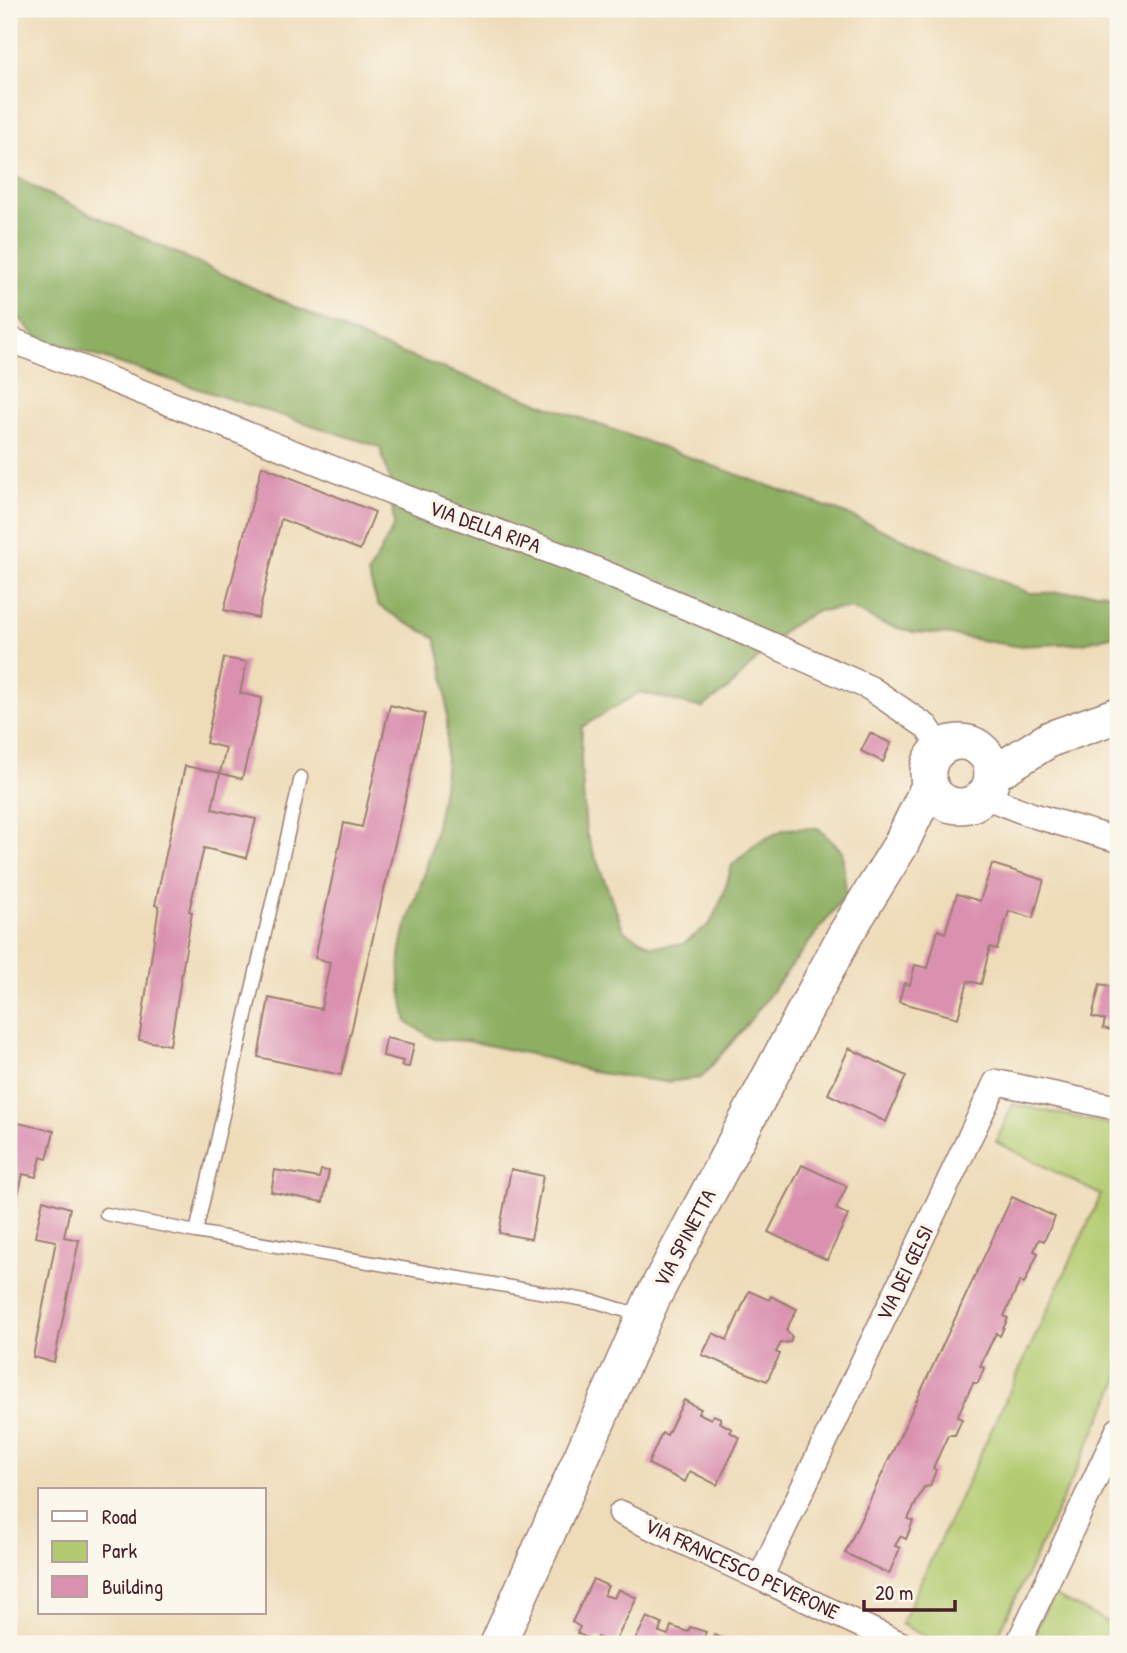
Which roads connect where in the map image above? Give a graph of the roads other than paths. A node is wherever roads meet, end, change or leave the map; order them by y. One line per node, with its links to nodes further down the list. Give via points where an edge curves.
1 (9, 339): 3 (street, VIA DELLA RIPA, via 707,616 870,688 927,727)
2 (1118, 715): 5 (main road, via 1050,739)
3 (941, 748): 5 (main road, VIA SPINETTA, via 928,771)
4 (301, 776): 9 (lane)
5 (968, 782): 6 (street, via 1032,815); 10 (main road, VIA SPINETTA, via 900,846 845,935)
6 (1118, 840)
7 (1118, 1108): 13 (street, VIA DEI GELSI, via 996,1083)
8 (106, 1214): 9 (lane)
9 (196, 1233): 10 (lane, via 597,1302)
10 (646, 1317): 14 (main road, VIA SPINETTA)
11 (1118, 1430): 16 (street)
12 (621, 1513): 13 (street, VIA FRANCESCO PEVERONE)
13 (761, 1576): 15 (street, VIA FRANCESCO PEVERONE)
14 (499, 1644)
15 (901, 1644)
16 (1018, 1644)

